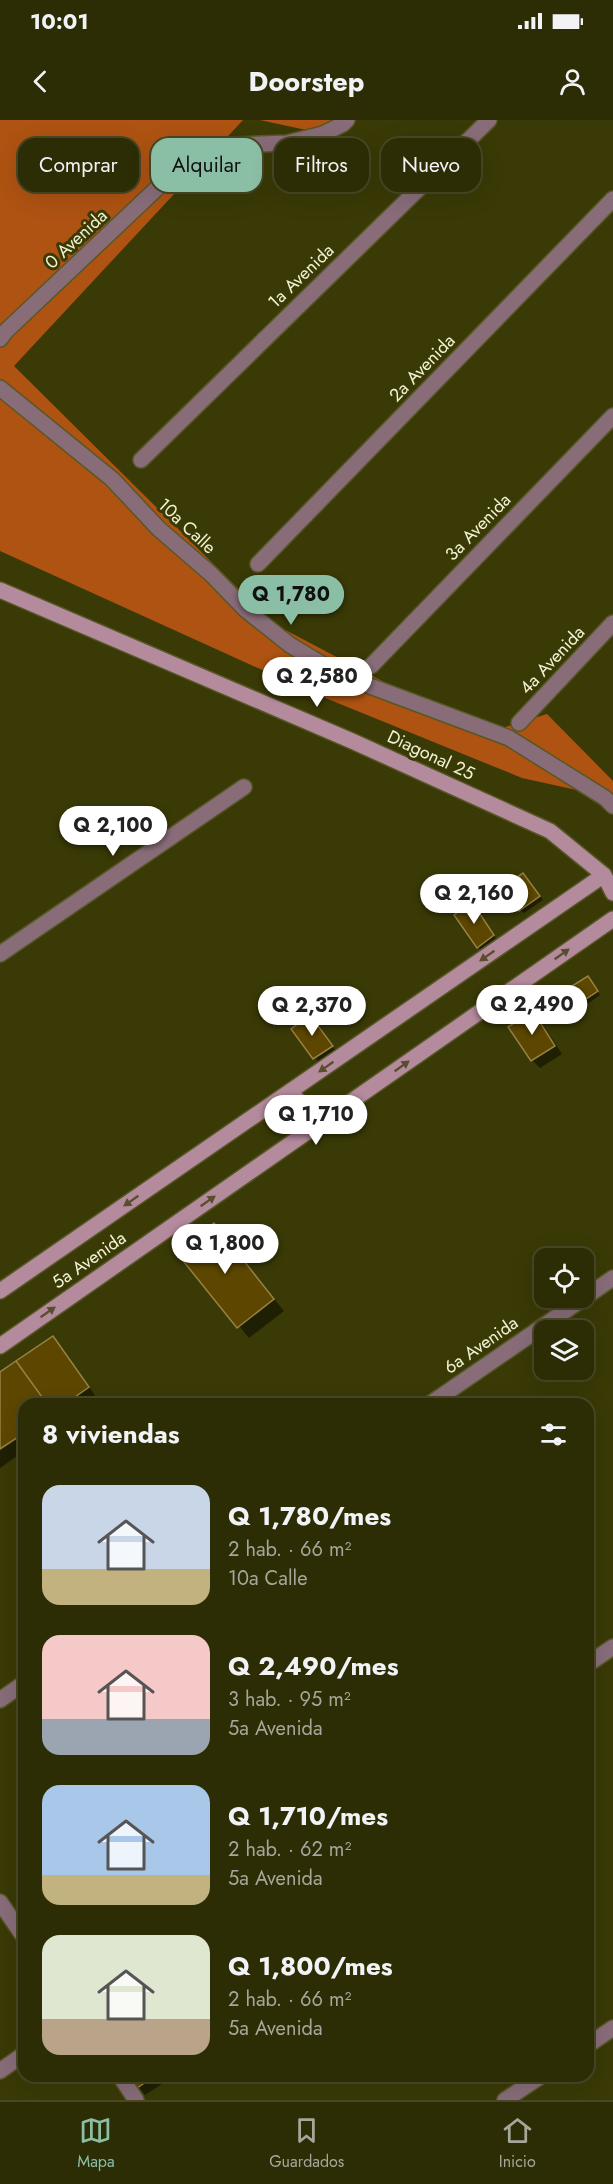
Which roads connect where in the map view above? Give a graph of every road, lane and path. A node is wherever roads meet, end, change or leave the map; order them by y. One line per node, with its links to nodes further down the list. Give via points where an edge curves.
1 (347, 120): 4 (street, 0 Avenida, via 323,134 287,143 209,146 189,158)
2 (489, 120): 7 (street, 1a Avenida)
3 (613, 199): 8 (street, 2a Avenida)
4 (0, 339)
5 (0, 388): 14 (street, 10a Calle, via 112,479 159,529 290,645 354,680 509,738)
6 (613, 416): 11 (street, 3a Avenida)
7 (141, 460)
8 (258, 564)
9 (0, 590): 15 (main road, Diagonal 25, via 550,831)
10 (613, 623): 12 (street, 4a Avenida)
11 (372, 666)
12 (519, 723)
13 (244, 787): 18 (street)
14 (613, 806)
15 (604, 875): 16 (main road); 19 (main road, 5a Avenida, one-way to 19)
16 (613, 894)
17 (613, 919): 20 (main road, 5a Avenida, one-way to 17)
18 (0, 954)
19 (291, 1091): 20 (main road); 22 (main road, 5a Avenida, one-way to 22)
20 (316, 1126): 23 (main road, 5a Avenida, one-way to 20)
21 (613, 1278): 24 (street, 6a Avenida)
22 (0, 1291)
23 (0, 1346)
24 (439, 1398)
25 (613, 1647): 26 (street)
26 (594, 1660)
27 (18, 1687): 28 (street)
28 (0, 1700)
29 (0, 1902): 30 (street)
30 (18, 1928)
31 (613, 2028): 32 (street)
32 (594, 2041)
33 (18, 2058): 34 (street)
34 (0, 2071)
35 (124, 2082): 37 (street)
36 (532, 2082): 38 (street)
37 (136, 2100)
38 (505, 2100)

